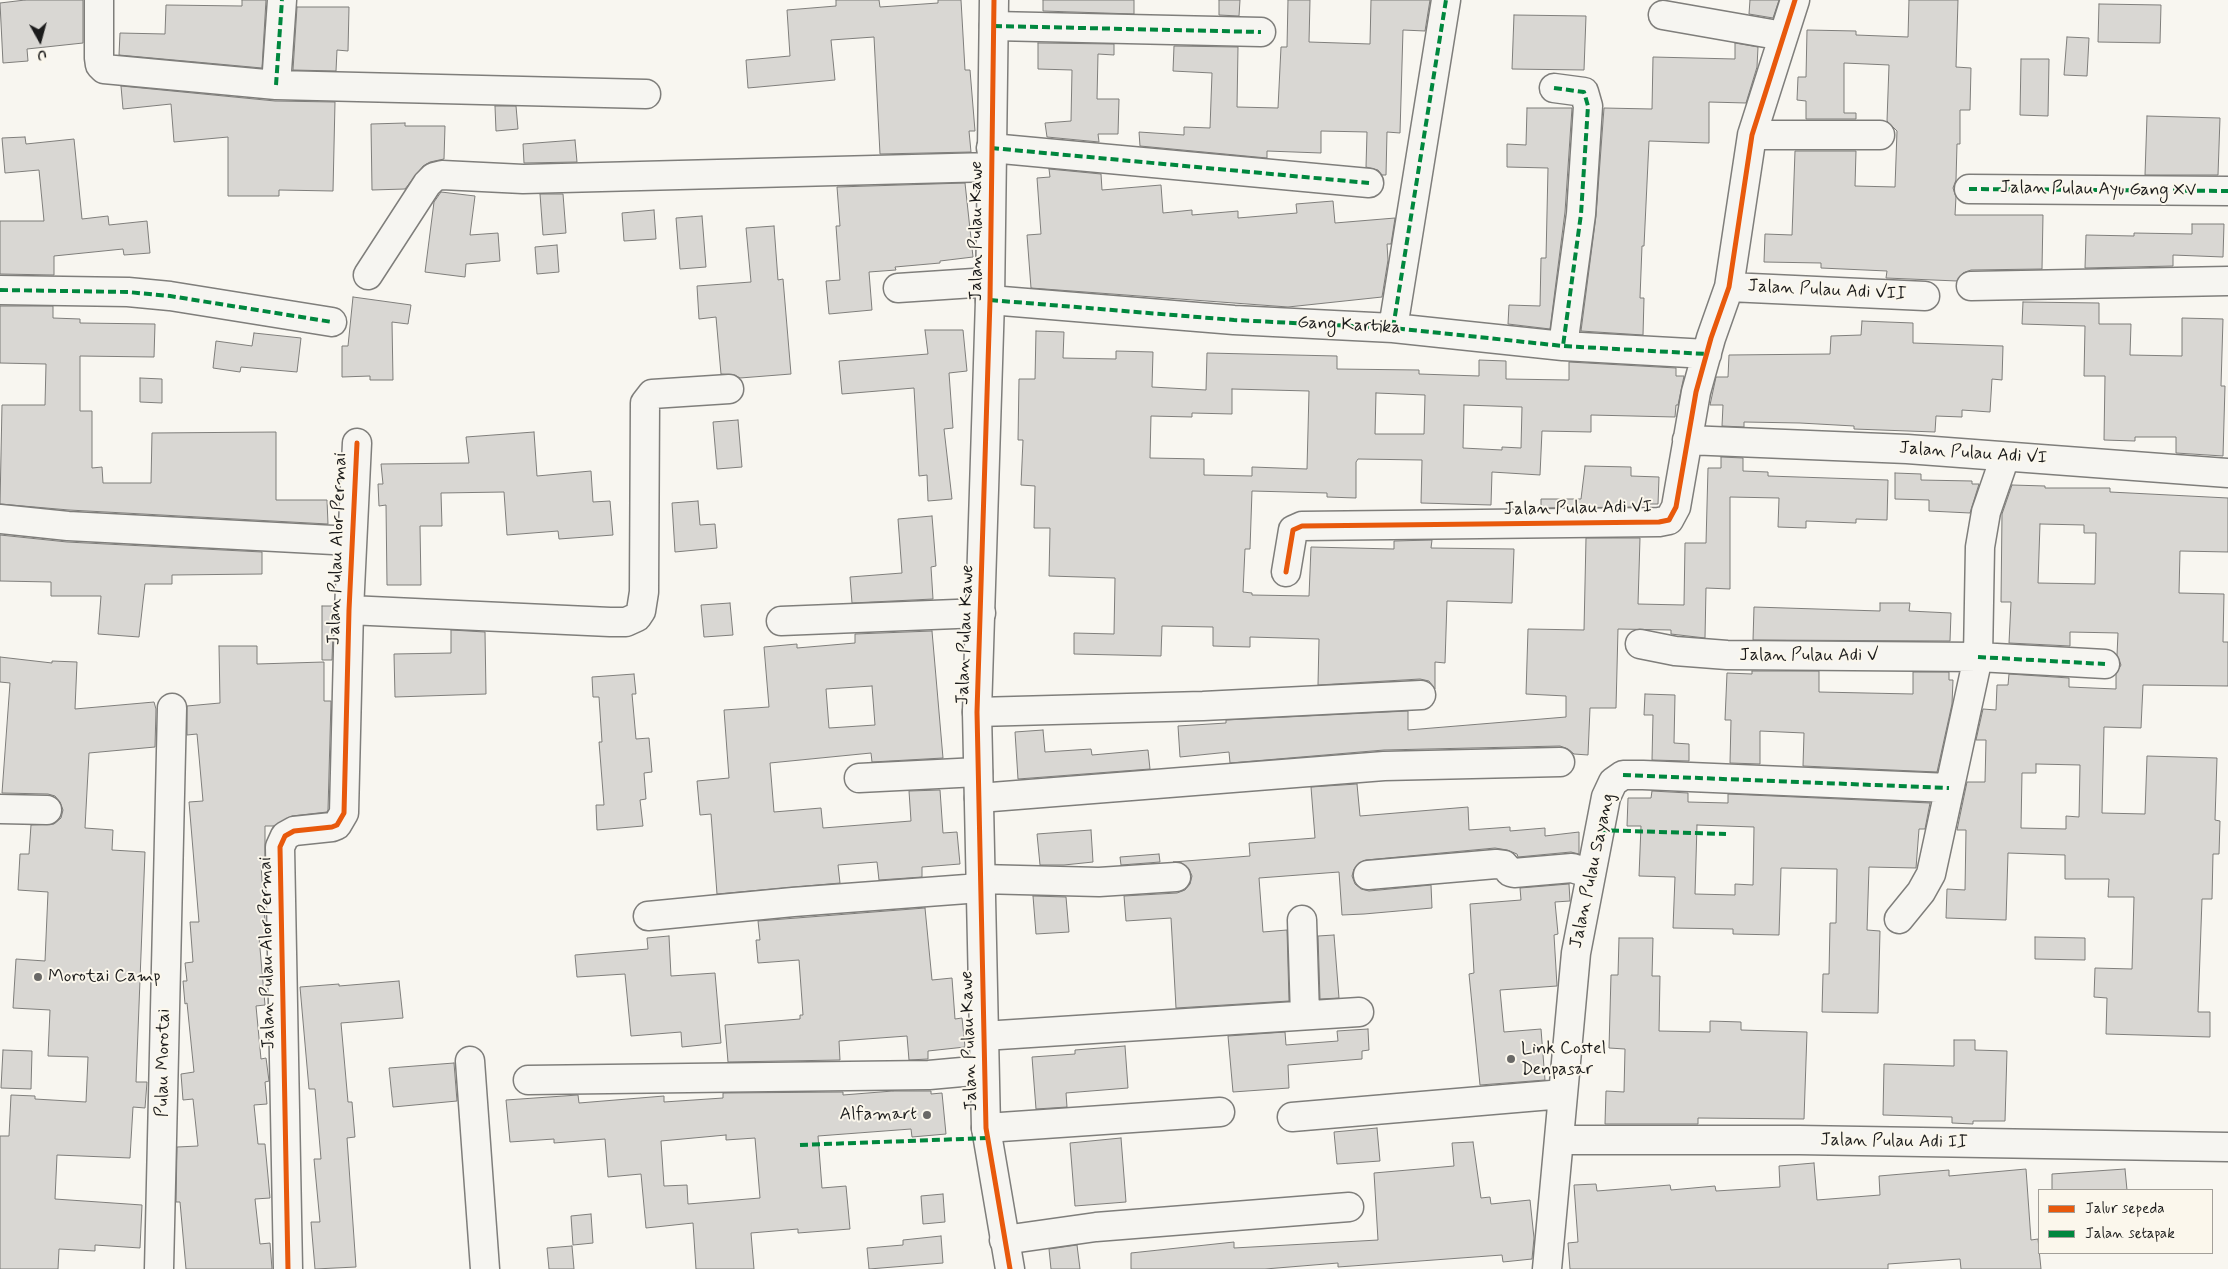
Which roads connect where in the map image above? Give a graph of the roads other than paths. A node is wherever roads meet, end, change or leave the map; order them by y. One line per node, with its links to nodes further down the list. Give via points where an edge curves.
1 (98, 0): 9 (street, via 98,58 104,69)
2 (282, 0): 9 (street)
3 (1446, 0): 27 (street)
4 (1795, 0): 8 (street, Jalan Pulau Adi VI)
5 (994, 13): 7 (street); 14 (street, Jalan Pulau Kawe)
6 (1663, 15): 8 (street)
7 (1261, 32)
8 (1783, 36): 12 (street, Jalan Pulau Adi VI)
9 (276, 85): 11 (street)
10 (1554, 88): 28 (street, via 1584,92 1588,106 1582,214)
11 (646, 94)
12 (1752, 135): 13 (street); 21 (street, Jalan Pulau Adi VI)
13 (1880, 135)
14 (991, 158): 15 (street); 18 (street, via 523,179 442,175 427,184); 24 (street, Jalan Pulau Kawe)
15 (1369, 183)
16 (1969, 189): 17 (street, Jalan Pulau Ayu Gang XV)
17 (2228, 191)
18 (368, 275)
19 (2228, 281): 20 (street)
20 (1971, 286)
21 (1729, 287): 25 (street, Jalan Pulau Adi VII); 29 (street, Jalan Pulau Adi VI)
22 (898, 288): 24 (street, Gang Kartika)
23 (0, 290): 26 (street, via 128,292 170,296)
24 (990, 291): 27 (street, Gang Kartika, via 1234,320); 39 (street, Jalan Pulau Kawe)
25 (1925, 296)
26 (332, 322)
27 (1393, 328): 28 (street, Gang Kartika)
28 (1563, 346): 29 (street, Gang Kartika)
29 (1707, 354): 31 (street, Jalan Pulau Adi VI)
30 (729, 388): 38 (street, via 652,394 645,403 644,592 637,617 626,622 610,622)
31 (1687, 440): 33 (street, Jalan Pulau Adi VI, via 1907,449); 37 (street, Jalan Pulau Adi VI, via 1676,507 1673,515 1664,522 1302,526 1292,530)
32 (357, 443): 36 (street, Jalan Pulau Alor Permai)
33 (2005, 457): 34 (street, Jalan Pulau Adi VI); 42 (street, via 1986,512 1980,547)
34 (2228, 473)
35 (0, 519): 36 (street, via 68,526)
36 (352, 542): 38 (street, Jalan Pulau Alor Permai)
37 (1286, 572)
38 (349, 610): 75 (street, Jalan Pulau Alor Permai, via 344,812 337,825 294,831 285,836 280,847)
39 (980, 613): 40 (street); 46 (street, Jalan Pulau Kawe)
40 (781, 621)
41 (1640, 644): 42 (street, Jalan Pulau Adi V, via 1675,651 1727,655)
42 (1978, 657): 43 (street, Jalan Pulau Adi V); 50 (street)
43 (2105, 664)
44 (1421, 696): 46 (street)
45 (172, 708): 74 (street, Pulau Morotai)
46 (977, 712): 49 (street, Jalan Pulau Kawe)
47 (1560, 762): 49 (street, via 1384,766)
48 (859, 778): 49 (street)
49 (978, 785): 56 (street, Jalan Pulau Kawe)
50 (1950, 788): 55 (street, Jalan Pulau Sayang, via 1623,775 1613,782 1606,797); 58 (street, via 1931,874)
51 (0, 809): 52 (street)
52 (47, 810)
53 (1368, 875): 55 (street, via 1496,864 1510,872 1572,868)
54 (1176, 877): 56 (street, via 1099,882)
55 (1590, 877): 66 (street, Jalan Pulau Sayang, via 1576,953)
56 (980, 883): 57 (street); 62 (street, Jalan Pulau Kawe)
57 (648, 916)
58 (1899, 918)
59 (1302, 920): 61 (street)
60 (1358, 1012): 61 (street)
61 (1305, 1015): 62 (street)
62 (983, 1036): 64 (street, Jalan Pulau Kawe)
63 (470, 1062): 76 (street)
64 (984, 1070): 65 (street, via 929,1075); 69 (street, Jalan Pulau Kawe)
65 (528, 1080)
66 (1563, 1094): 68 (street); 70 (street, Jalan Pulau Sayang)
67 (1220, 1112): 69 (street)
68 (1292, 1117)
69 (986, 1128): 73 (street, Jalan Pulau Kawe)
70 (1560, 1140): 71 (street, Jalan Pulau Adi II, via 1800,1140); 78 (street, Jalan Pulau Sayang, via 1555,1164)
71 (2228, 1147)
72 (1349, 1207): 73 (street, via 1096,1227)
73 (1004, 1240): 77 (street, Jalan Pulau Kawe)
74 (159, 1269)
75 (288, 1269)
76 (485, 1269)
77 (1010, 1269)
78 (1547, 1269)

